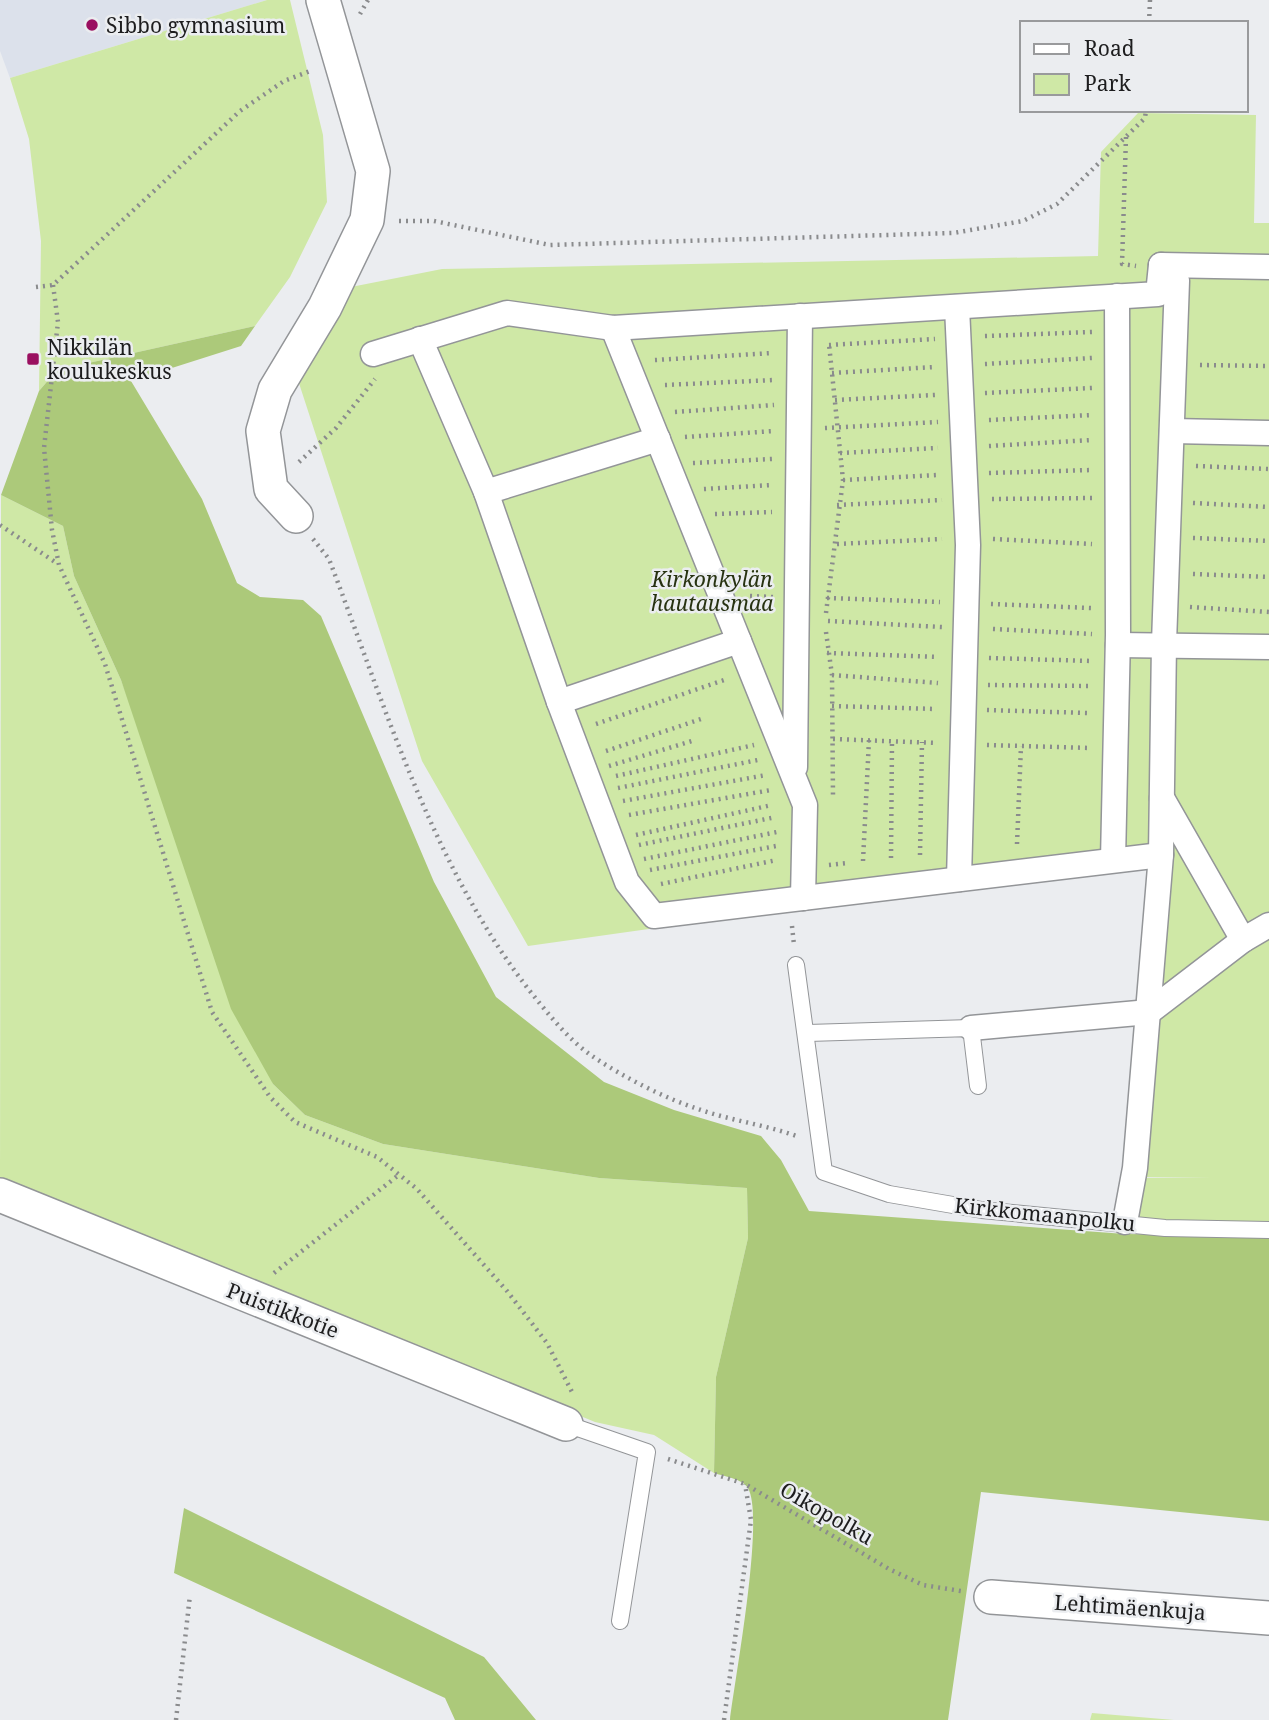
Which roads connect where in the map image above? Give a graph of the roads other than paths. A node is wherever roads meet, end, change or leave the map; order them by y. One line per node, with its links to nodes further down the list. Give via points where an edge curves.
1 (323, 0): 14 (street, via 373,171 367,220 325,307 275,390 263,431 271,488)
2 (1161, 265): 3 (street); 4 (street, via 1158,294); 10 (street, via 1177,281)
3 (1269, 267)
4 (1117, 296): 5 (street); 17 (street)
5 (957, 307): 6 (street); 24 (street, via 968,538)
6 (800, 316): 7 (street); 20 (street)
7 (613, 328): 8 (street, via 507,313); 12 (street)
8 (420, 340): 9 (street); 13 (street)
9 (373, 354)
10 (1172, 430): 11 (street); 16 (street)
11 (1269, 433)
12 (657, 439): 13 (street); 15 (street)
13 (486, 492): 19 (street)
14 (296, 516)
15 (739, 641): 19 (street); 20 (street)
16 (1164, 643): 17 (street); 18 (street); 21 (street)
17 (1118, 645): 23 (street)
18 (1269, 647)
19 (559, 702): 25 (street, via 604,823 654,916)
20 (795, 780): 25 (street, via 805,805)
21 (1162, 798): 22 (street); 27 (street)
22 (1161, 855): 23 (street); 29 (street)
23 (1113, 860): 24 (street)
24 (959, 879): 25 (street)
25 (796, 899)
26 (1269, 925): 27 (street)
27 (1243, 940): 29 (street)
28 (796, 965): 31 (lane)
29 (1149, 1012): 30 (street); 34 (street, via 1135,1168)
30 (971, 1027): 31 (lane); 32 (lane)
31 (808, 1034): 34 (lane, Kirkkomaanpolku, via 824,1172 889,1194 982,1210)
32 (978, 1086)
33 (0, 1195): 36 (street, Puistikkotie)
34 (1125, 1222): 35 (lane, Kirkkomaanpolku, via 1165,1228)
35 (1269, 1230)
36 (566, 1424): 39 (lane, via 647,1452)
37 (991, 1597): 38 (street, Lehtimäenkuja)
38 (1269, 1618)
39 (620, 1621)

